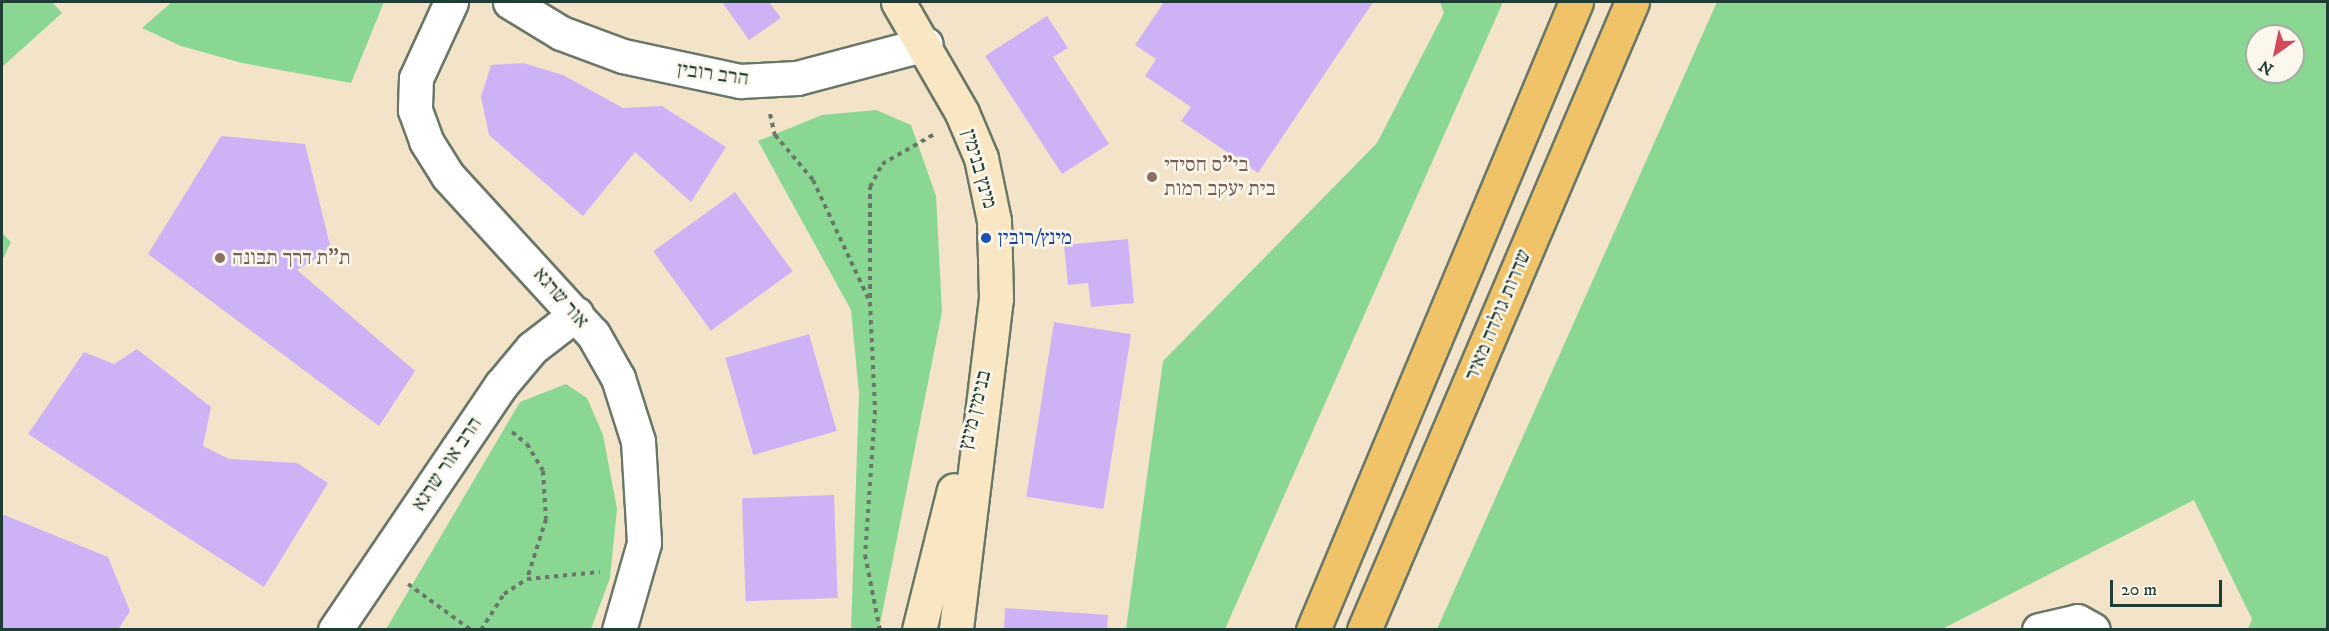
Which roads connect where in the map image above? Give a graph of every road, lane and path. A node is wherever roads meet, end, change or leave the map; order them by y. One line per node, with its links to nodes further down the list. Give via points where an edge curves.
1 (451, 2): 10 (street, אור שרגא, via 416,78 415,110 426,141 448,176)
2 (510, 2): 7 (street, הרב רובין, via 561,33 623,56 740,81)
3 (898, 2): 6 (street, מינץ בנימין)
4 (1576, 2): 23 (main road)
5 (1632, 2): 24 (main road, שדרות גולדה מאיר)
6 (926, 44): 7 (street, הרב רובין, via 796,78); 8 (street, מינץ בנימין)
7 (761, 80): 9 (path, via 775,135 813,180)
8 (962, 113): 9 (path, via 915,149 882,164 870,187); 11 (street, מינץ בנימין, via 981,158 994,221 996,298)
9 (870, 302): 20 (path, via 875,410 865,555)
10 (576, 314): 12 (street, הרב אור שרגא, via 532,348); 14 (street, אור שרגא, via 618,378 638,441 645,493)
11 (989, 354): 21 (street, בנימין מינץ); 22 (street, בנימין מינץ)
12 (483, 412): 13 (street, הרב אור שרגא); 15 (path, via 527,444 543,471 546,519)
13 (379, 564): 16 (street, הרב אור שרגא); 17 (path)
14 (638, 570): 15 (path); 19 (street, אור שרגא)
15 (527, 579): 18 (path, via 504,594)
16 (335, 630)
17 (471, 630)
18 (481, 630)
19 (620, 630)
20 (880, 630)
21 (919, 630)
22 (956, 630)
23 (1313, 630)
24 (1364, 630)
25 (2039, 630): 26 (street, via 2077,621)
26 (2094, 630)

